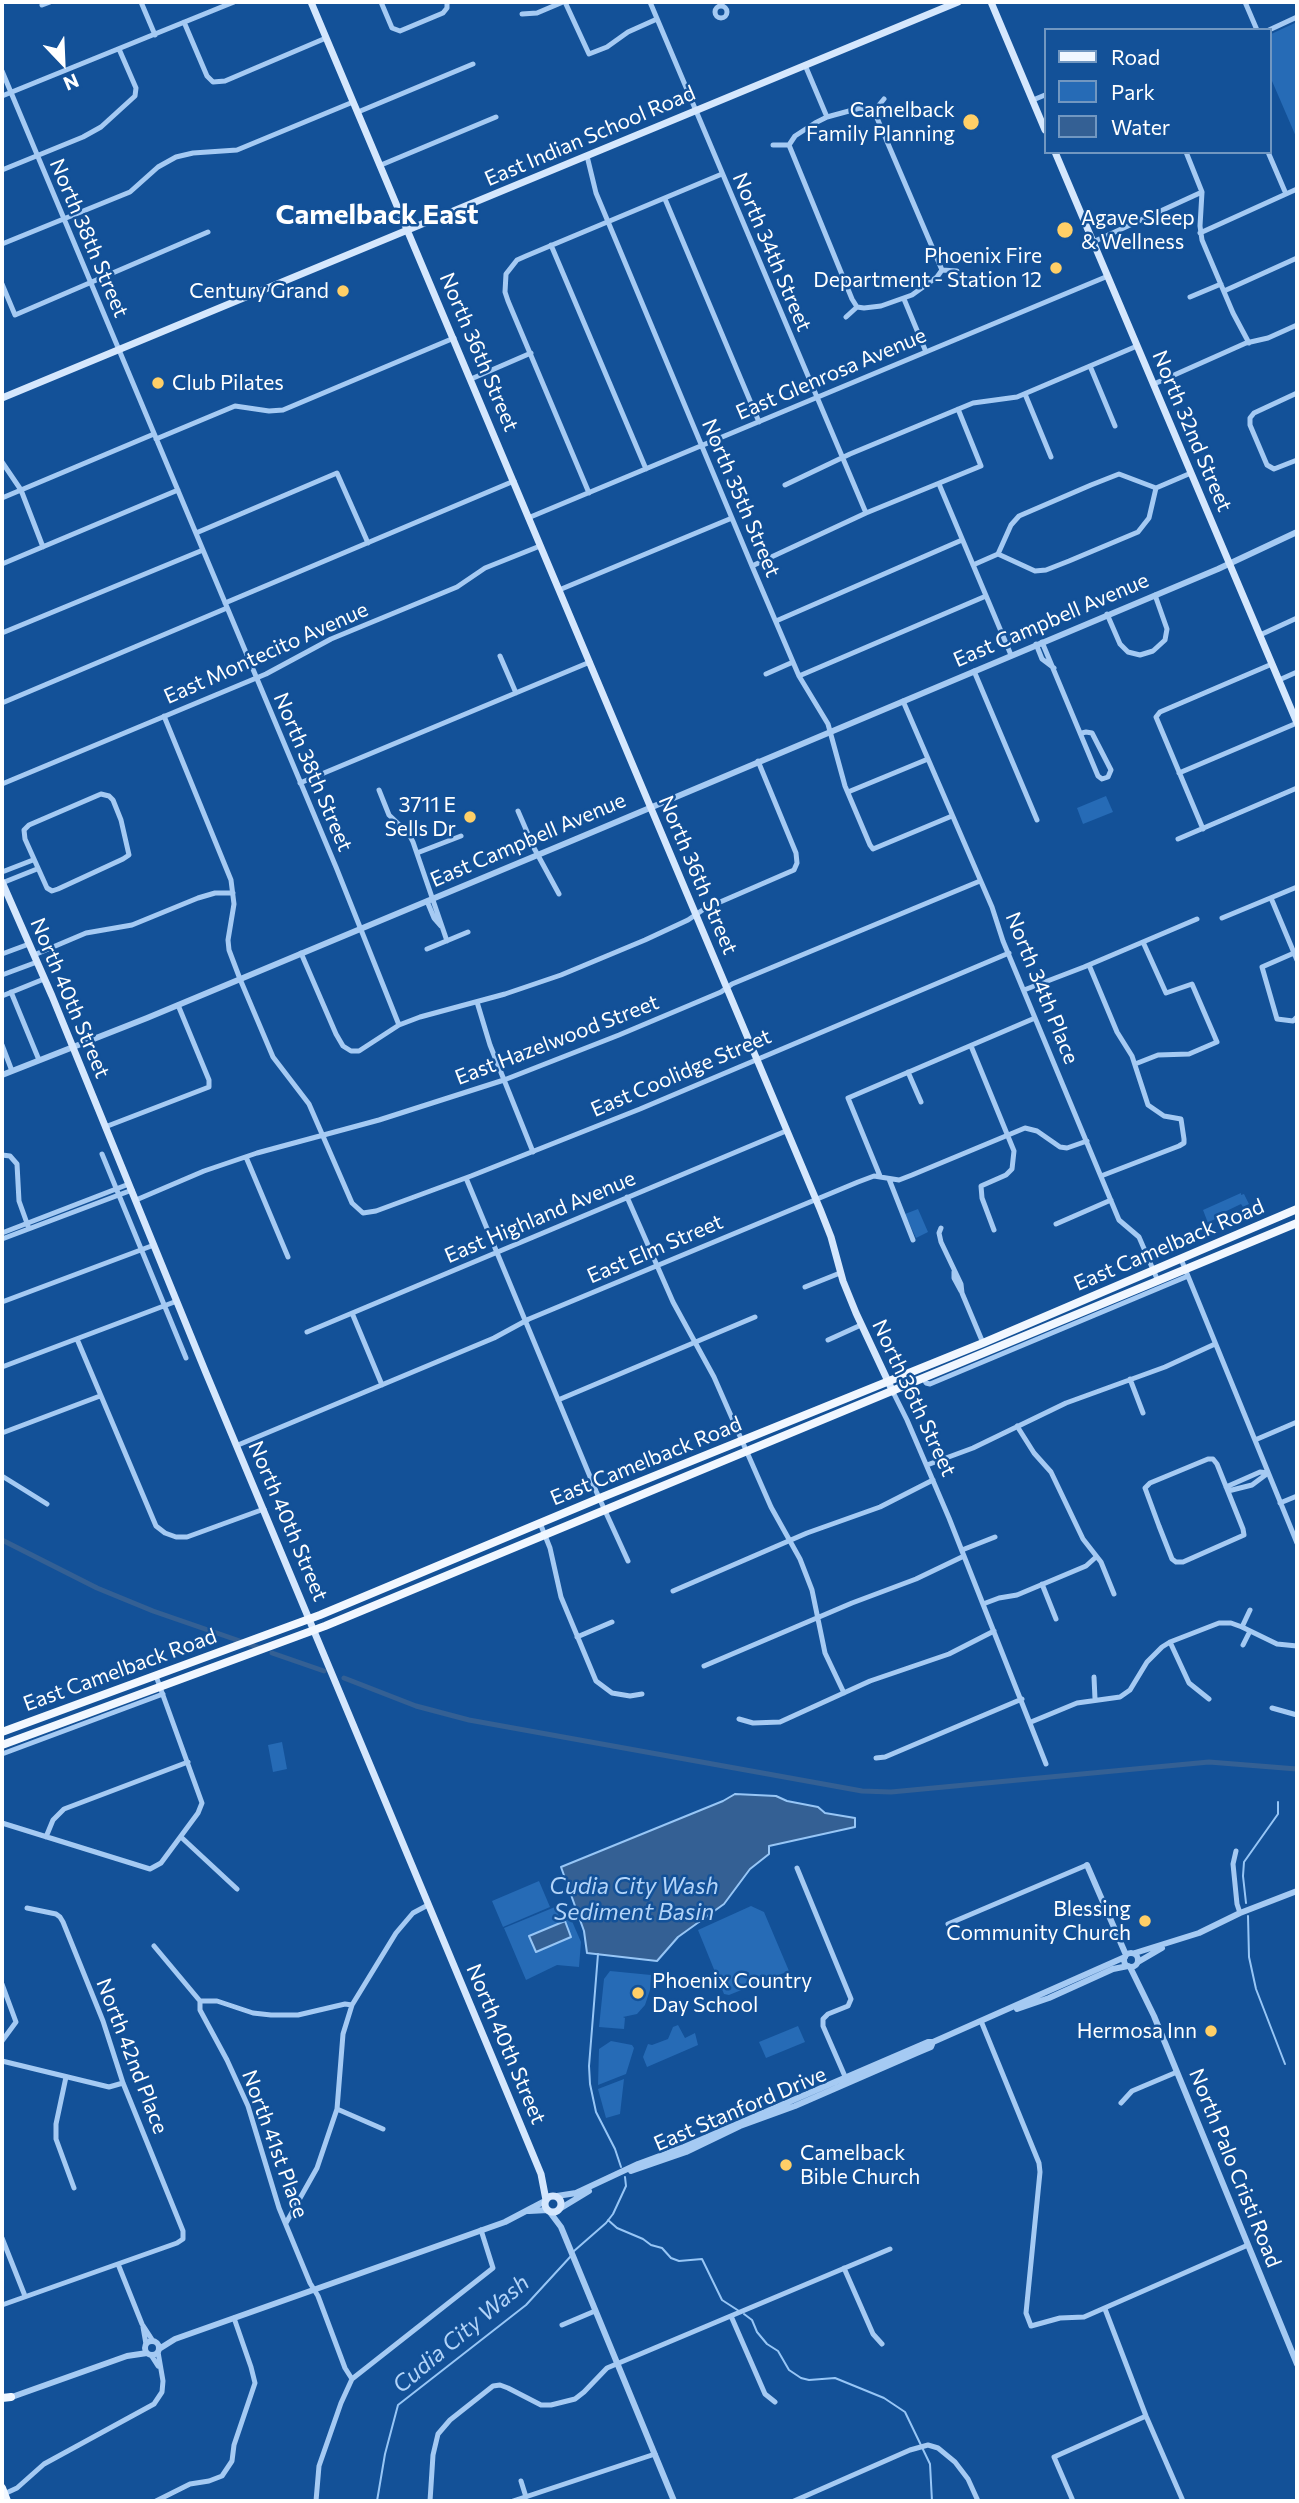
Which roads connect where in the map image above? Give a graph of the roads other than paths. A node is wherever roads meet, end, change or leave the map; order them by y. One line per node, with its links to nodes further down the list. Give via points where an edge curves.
1 (50, 2): 11 (street)
2 (141, 2): 19 (street)
3 (234, 2): 16 (street)
4 (311, 2): 20 (main road, North 36th Street)
5 (381, 2): 12 (street, via 395,31 443,13)
6 (564, 2): 13 (street); 15 (street, via 589,54)
7 (650, 2): 15 (street, North 34th Street)
8 (958, 2): 23 (main road, East Indian School Road)
9 (991, 2): 29 (main road)
10 (1245, 2): 17 (street)
11 (42, 5)
12 (447, 5)
13 (522, 14)
14 (1297, 17): 18 (street)
15 (657, 19): 31 (street, North 34th Street)
16 (184, 22): 19 (street); 20 (street, via 213,82)
17 (1256, 28)
18 (1271, 29)
19 (155, 35): 21 (street)
20 (326, 38): 30 (main road, North 36th Street)
21 (119, 49): 25 (street); 42 (street, via 137,93 101,127)
22 (473, 64): 33 (street)
23 (804, 65): 31 (main road, East Indian School Road); 35 (street)
24 (2, 71): 25 (street, North 38th Street)
25 (11, 92): 27 (street); 42 (street, North 38th Street)
26 (1044, 95): 29 (street)
27 (2, 96)
28 (884, 99): 32 (street)
29 (1033, 100): 36 (main road)
30 (353, 102): 33 (main road, North 36th Street); 51 (street, via 237,150 176,157 130,192)
31 (696, 111): 43 (main road, East Indian School Road); 46 (street, North 34th Street)
32 (874, 111): 35 (street, via 860,108); 60 (street)
33 (358, 112): 44 (main road, North 36th Street)
34 (496, 117): 44 (street)
35 (827, 117): 38 (street, via 795,136)
36 (1044, 128)
37 (773, 145): 38 (street)
38 (789, 145): 69 (street)
39 (1056, 154): 56 (main road, North 32nd Street)
40 (1187, 154): 48 (street)
41 (1269, 154): 49 (street)
42 (38, 156): 45 (street); 51 (street, North 38th Street)
43 (587, 156): 52 (street, North 35th Street); 53 (main road, East Indian School Road)
44 (381, 165): 53 (main road, North 36th Street)
45 (2, 170)
46 (722, 174): 50 (street); 83 (street, North 34th Street)
47 (1297, 189): 49 (street)
48 (1202, 192): 55 (street); 56 (street)
49 (1286, 194): 55 (street)
50 (665, 199): 52 (street); 86 (street)
51 (64, 219): 57 (street); 63 (street, North 38th Street)
52 (608, 222): 58 (street); 89 (street, North 35th Street)
53 (408, 229): 72 (main road, North 36th Street); 75 (main road, East Indian School Road)
54 (208, 232): 63 (street)
55 (1200, 233): 65 (street)
56 (1093, 242): 62 (main road, North 32nd Street)
57 (2, 244)
58 (551, 246): 77 (street, via 517,260 506,274 505,292); 94 (street)
59 (1297, 258): 66 (street)
60 (942, 270): 61 (street); 68 (street)
61 (957, 271)
62 (1108, 276): 74 (main road, North 32nd Street); 76 (street, East Glenrosa Avenue)
63 (91, 283): 64 (street, via 15,314); 75 (street, North 38th Street)
64 (2, 284)
65 (1221, 284): 66 (street); 67 (street)
66 (1224, 291): 73 (street)
67 (1190, 297)
68 (904, 299): 69 (street); 76 (street)
69 (857, 307): 70 (street)
70 (846, 317)
71 (1297, 325): 73 (street)
72 (454, 338): 79 (main road, North 36th Street); 88 (street, via 283,410 235,406)
73 (1249, 343): 80 (street)
74 (1138, 346): 78 (street); 80 (main road, North 32nd Street)
75 (118, 349): 84 (main road, East Indian School Road); 88 (street, North 38th Street)
76 (926, 352): 83 (street, East Glenrosa Avenue)
77 (531, 354): 79 (street); 102 (street)
78 (1090, 366): 82 (street); 87 (street)
79 (471, 379): 96 (main road, North 36th Street)
80 (1154, 384): 95 (main road, North 32nd Street)
81 (1297, 393): 92 (street, via 1250,418 1267,465 1274,469)
82 (1025, 394): 85 (street); 90 (street)
83 (817, 397): 86 (street, East Glenrosa Avenue); 91 (street, North 34th Street)
84 (2, 398)
85 (958, 409): 91 (street); 97 (street, via 981,466)
86 (759, 422): 89 (street, East Glenrosa Avenue)
87 (1115, 426)
88 (155, 437): 100 (street); 101 (street, North 38th Street)
89 (702, 445): 94 (street, East Glenrosa Avenue); 106 (street, North 35th Street)
90 (1051, 457)
91 (843, 458): 98 (street); 104 (street, North 34th Street)
92 (1297, 460)
93 (2, 462): 100 (street)
94 (646, 469): 102 (street, East Glenrosa Avenue)
95 (1191, 473): 99 (street); 116 (main road, North 32nd Street)
96 (514, 481): 105 (main road, North 36th Street); 110 (street)
97 (939, 484): 104 (street); 109 (street)
98 (785, 485)
99 (1156, 488): 114 (street, via 1119,474 1091,485 1019,516); 114 (street, via 1149,518 1138,532 1069,561 1035,571)
100 (21, 490): 103 (street); 112 (street)
101 (178, 490): 108 (street, North 38th Street); 112 (street)
102 (589, 493): 105 (street, East Glenrosa Avenue)
103 (2, 498)
104 (866, 513): 118 (street)
105 (528, 518): 111 (main road, North 36th Street)
106 (732, 518): 118 (street, North 35th Street); 119 (street)
107 (1297, 532): 116 (street, East Campbell Avenue)
108 (196, 533): 110 (street, via 337,473); 113 (street, North 38th Street)
109 (962, 540): 117 (street); 125 (street)
110 (368, 542): 122 (street)
111 (540, 546): 119 (main road, North 36th Street); 138 (street, East Montecito Avenue, via 485,568 457,587 331,639)
112 (43, 547): 115 (street)
113 (203, 550): 122 (street, North 38th Street); 126 (street)
114 (998, 554): 117 (street)
115 (2, 564)
116 (1229, 564): 120 (street, East Campbell Avenue); 127 (main road, North 32nd Street)
117 (973, 565): 121 (street)
118 (752, 566): 125 (street, North 35th Street)
119 (559, 590): 131 (main road, North 36th Street)
120 (1155, 595): 123 (street, East Campbell Avenue); 123 (street, via 1167,629 1165,640 1153,651 1129,652 1120,644)
121 (986, 596): 129 (street); 137 (street)
122 (226, 605): 138 (street, North 38th Street); 142 (street)
123 (1107, 614): 128 (street, East Campbell Avenue)
124 (1297, 618): 127 (street)
125 (776, 621): 132 (street, North 35th Street)
126 (2, 633)
127 (1260, 635): 133 (main road, North 32nd Street)
128 (1039, 643): 129 (street, East Campbell Avenue); 146 (street)
129 (1011, 655): 134 (street, East Campbell Avenue)
130 (500, 656): 140 (street)
131 (590, 662): 140 (street); 155 (main road, North 36th Street)
132 (793, 662): 136 (street); 137 (street, North 35th Street)
133 (1272, 664): 139 (main road, North 32nd Street); 149 (street, via 1160,712 1156,717)
134 (974, 671): 141 (street, East Campbell Avenue); 158 (street)
135 (1297, 672): 139 (street)
136 (766, 674)
137 (799, 676): 145 (street, North 35th Street)
138 (256, 678): 143 (street, East Montecito Avenue); 150 (street, North 38th Street)
139 (1279, 680): 144 (main road, North 32nd Street)
140 (516, 693): 150 (street)
141 (903, 701): 145 (street, East Campbell Avenue); 147 (street, North 34th Place)
142 (2, 703)
143 (164, 716): 151 (street, East Montecito Avenue); 172 (street)
144 (1297, 723): 149 (street)
145 (830, 731): 148 (street, East Campbell Avenue); 154 (street, North 35th Street)
146 (1082, 733): 146 (street, via 1098,776 1108,777 1111,770 1092,733)
147 (928, 758): 154 (street); 157 (street, North 34th Place)
148 (758, 761): 155 (street, East Campbell Avenue); 176 (street, via 797,863 787,875)
149 (1179, 773): 159 (street)
150 (300, 783): 179 (street, North 38th Street)
151 (2, 784)
152 (1297, 789): 159 (street)
153 (379, 790): 162 (street, via 389,815 409,834)
154 (848, 792): 157 (street, North 35th Street, via 873,849)
155 (651, 807): 163 (street, East Campbell Avenue); 176 (main road, North 36th Street)
156 (518, 811): 163 (street)
157 (951, 816): 169 (street, North 34th Place)
158 (1037, 820)
159 (1203, 829): 161 (street)
160 (461, 836): 162 (street)
161 (1178, 839)
162 (417, 853): 175 (street)
163 (538, 855): 173 (street); 175 (street, East Campbell Avenue)
164 (33, 860): 165 (street); 166 (street); 166 (street, via 24,836 27,826 101,794 111,798 130,850 128,856 54,891 47,888)
165 (13, 868): 167 (street); 168 (street)
166 (37, 869): 168 (street)
167 (2, 872)
168 (17, 877): 170 (street)
169 (980, 880): 186 (street, North 34th Place); 195 (street, East Hazelwood Street)
170 (2, 882): 183 (main road, North 40th Street)
171 (1297, 887): 174 (street)
172 (233, 893): 189 (street, via 215,893 132,925 86,933); 194 (street, via 228,940)
173 (559, 894)
174 (1271, 898): 177 (street); 187 (street)
175 (430, 900): 179 (street, East Campbell Avenue); 181 (street)
176 (696, 915): 195 (main road, North 36th Street); 199 (street, via 561,975)
177 (1222, 918)
178 (1197, 919): 182 (street)
179 (361, 928): 185 (street, East Campbell Avenue); 203 (street, North 38th Street)
180 (467, 932): 181 (street)
181 (447, 940): 184 (street)
182 (1143, 942): 191 (street); 209 (street, via 1166,993 1192,984 1217,1042 1189,1054 1158,1055)
183 (29, 944): 188 (street); 189 (main road, North 40th Street)
184 (427, 949)
185 (301, 953): 194 (street, East Campbell Avenue); 203 (street, via 343,1046 359,1051)
186 (1009, 953): 196 (street, North 34th Place); 207 (street, East Coolidge Street)
187 (1294, 953): 190 (street); 201 (street, via 1262,967 1277,1018 1293,1021)
188 (2, 954)
189 (35, 958): 192 (street); 193 (main road, North 40th Street)
190 (1297, 960)
191 (1089, 965): 196 (street); 209 (street)
192 (2, 975)
193 (44, 979): 197 (street); 206 (main road, North 40th Street)
194 (240, 979): 200 (street, East Campbell Avenue); 218 (street, via 274,1057 309,1104)
195 (726, 988): 207 (main road, North 36th Street); 213 (street, East Hazelwood Street)
196 (1024, 990): 202 (street, North 34th Place)
197 (11, 992): 198 (street); 208 (street)
198 (2, 996)
199 (477, 1002): 203 (street); 213 (street)
200 (178, 1005): 206 (street, East Campbell Avenue); 215 (street, via 209,1087)
201 (1297, 1017)
202 (1035, 1018): 205 (street); 219 (street, North 34th Place)
203 (399, 1025)
204 (2, 1045): 210 (street)
205 (971, 1046): 211 (street); 217 (street)
206 (73, 1048): 208 (street, East Campbell Avenue); 215 (main road, North 40th Street)
207 (757, 1059): 216 (main road, North 36th Street); 220 (street, East Coolidge Street)
208 (39, 1060): 210 (street, East Campbell Avenue)
209 (1135, 1064): 225 (street, via 1148,1105 1164,1116 1181,1119 1184,1143)
210 (12, 1071): 212 (street, East Campbell Avenue)
211 (908, 1072): 214 (street); 224 (street, via 848,1098)
212 (2, 1074)
213 (504, 1080): 218 (street, East Hazelwood Street); 220 (street)
214 (921, 1102)
215 (105, 1126): 228 (main road, North 40th Street)
216 (786, 1130): 230 (street, East Highland Avenue); 232 (main road, North 36th Street)
217 (1008, 1134): 219 (street, via 1031,1129 1067,1148); 227 (street, via 912,1175); 240 (street, via 1014,1151 1012,1169 985,1183 980,1192)
218 (323, 1135): 223 (street, East Hazelwood Street); 226 (street, East Coolidge Street, via 352,1203 363,1213)
219 (1087, 1141): 225 (street, North 34th Place)
220 (533, 1152): 226 (street, East Coolidge Street)
221 (102, 1154): 229 (street)
222 (2, 1155): 238 (street, via 17,1164 19,1201)
223 (246, 1157): 231 (street, East Hazelwood Street); 247 (street)
224 (880, 1176): 227 (street); 232 (street, East Elm Street)
225 (1101, 1176): 233 (street, North 34th Place)
226 (466, 1178): 246 (street)
227 (889, 1180): 243 (street)
228 (130, 1187): 229 (street); 231 (main road, North 40th Street)
229 (118, 1192): 238 (street); 245 (street)
230 (627, 1197): 246 (street, East Highland Avenue); 249 (street)
231 (135, 1199): 244 (main road, North 40th Street)
232 (816, 1199): 249 (street, East Elm Street); 251 (main road, North 36th Street)
233 (1111, 1200): 236 (street); 250 (street, North 34th Place, via 1123,1225 1139,1237)
234 (1297, 1209): 235 (main road, East Camelback Road)
235 (1284, 1214): 237 (main road); 248 (main road, East Camelback Road)
236 (1056, 1224)
237 (1293, 1225): 252 (main road, East Camelback Road)
238 (28, 1226): 241 (street); 242 (street)
239 (941, 1228): 268 (street, via 957,1286)
240 (994, 1230)
241 (2, 1233)
242 (2, 1239)
243 (913, 1240)
244 (154, 1245): 245 (street); 255 (main road, North 40th Street)
245 (142, 1250): 256 (street); 257 (street)
246 (496, 1252): 258 (street, East Highland Avenue); 260 (street)
247 (288, 1257)
248 (1181, 1259): 250 (main road, East Camelback Road); 252 (street)
249 (656, 1266): 260 (street, East Elm Street); 267 (street)
250 (1154, 1271): 253 (street, North 34th Place); 261 (main road, East Camelback Road)
251 (840, 1273): 254 (street); 262 (main road, North 36th Street)
252 (1187, 1273): 253 (main road, East Camelback Road); 264 (street, East Camelback Road); 269 (street)
253 (1158, 1281): 264 (main road, East Camelback Road)
254 (805, 1287)
255 (177, 1301): 257 (street); 284 (main road, North 40th Street)
256 (2, 1302)
257 (165, 1306): 265 (street); 270 (street)
258 (352, 1313): 263 (street, East Highland Avenue); 274 (street)
259 (755, 1317): 267 (street)
260 (525, 1321): 274 (street, East Elm Street); 277 (street)
261 (1035, 1321): 264 (main road); 268 (main road, East Camelback Road)
262 (861, 1325): 266 (street); 273 (main road, North 36th Street)
263 (307, 1332)
264 (1041, 1334): 275 (main road, East Camelback Road)
265 (77, 1339): 271 (street); 276 (street)
266 (828, 1340)
267 (695, 1342): 277 (street); 283 (street)
268 (983, 1343): 273 (main road, East Camelback Road)
269 (1215, 1344): 272 (street); 282 (street)
270 (186, 1358)
271 (2, 1367)
272 (1130, 1379): 278 (street); 280 (street)
273 (888, 1382): 275 (main road, North 36th Street); 283 (main road, East Camelback Road)
274 (382, 1385): 284 (street, East Elm Street)
275 (893, 1392): 285 (main road, East Camelback Road); 286 (street, North 36th Street)
276 (100, 1396): 281 (street); 298 (street, via 150,1515 165,1533 187,1537)
277 (558, 1400): 294 (street)
278 (1143, 1413)
279 (1297, 1422): 282 (street)
280 (1017, 1426): 286 (street); 305 (street, via 1051,1472)
281 (2, 1433)
282 (1255, 1440): 287 (street)
283 (741, 1441): 285 (street); 294 (main road, East Camelback Road)
284 (238, 1445): 298 (main road, North 40th Street)
285 (746, 1452): 297 (main road, East Camelback Road); 302 (street)
286 (927, 1465): 290 (street, North 36th Street)
287 (1268, 1473): 289 (street); 291 (street); 295 (street)
288 (2, 1476): 296 (street)
289 (1248, 1477): 291 (street); 292 (street)
290 (933, 1480): 302 (street, via 880,1507); 304 (street, North 36th Street)
291 (1252, 1485): 292 (street)
292 (1227, 1489): 292 (street, via 1244,1535 1176,1562 1146,1488 1213,1459)
293 (1297, 1496): 295 (street)
294 (600, 1497): 297 (street); 299 (main road, East Camelback Road)
295 (1280, 1503): 303 (street)
296 (47, 1504)
297 (606, 1508): 300 (main road, East Camelback Road); 306 (street, East Camelback Road)
298 (264, 1509): 315 (main road, North 40th Street)
299 (540, 1523): 300 (street); 307 (main road, East Camelback Road)
300 (545, 1534): 308 (main road, East Camelback Road); 322 (street)
301 (995, 1537): 304 (street)
302 (790, 1540): 310 (street); 314 (street, via 808,1576)
303 (1297, 1543)
304 (963, 1553): 312 (street, North 36th Street); 314 (street, via 916,1579)
305 (1096, 1557): 309 (street, via 1086,1566); 311 (street)
306 (628, 1561)
307 (443, 1563): 308 (main road); 315 (main road, East Camelback Road)
308 (447, 1574): 319 (main road, East Camelback Road)
309 (1042, 1584): 312 (street); 316 (street)
310 (673, 1591)
311 (1114, 1594)
312 (984, 1604): 320 (street, North 36th Street)
313 (1250, 1610): 318 (street)
314 (817, 1617): 326 (street); 330 (street, via 825,1653)
315 (310, 1619): 319 (main road, North 40th Street); 327 (main road, East Camelback Road)
316 (1056, 1619)
317 (612, 1622): 322 (street)
318 (1242, 1626): 321 (street); 323 (street, via 1219,1623)
319 (314, 1630): 329 (main road, East Camelback Road); 353 (main road, North 40th Street)
320 (994, 1631): 330 (street, via 949,1654); 332 (street, North 36th Street)
321 (1250, 1631): 324 (street); 325 (street, via 1277,1644)
322 (577, 1637): 331 (street, via 602,1686 619,1695)
323 (1170, 1642): 333 (street, via 1147,1662 1126,1694 1111,1700); 334 (street, via 1189,1683)
324 (1243, 1645)
325 (1297, 1646)
326 (704, 1666)
327 (156, 1676): 329 (street); 339 (main road, East Camelback Road)
328 (1094, 1677): 333 (street)
329 (161, 1691): 340 (main road, East Camelback Road); 341 (street, East Camelback Road); 343 (street)
330 (844, 1693): 337 (street, via 780,1722)
331 (642, 1694)
332 (1022, 1699): 338 (street, North 36th Street); 342 (street)
333 (1095, 1699): 338 (street)
334 (1209, 1699)
335 (1272, 1708): 336 (street)
336 (1297, 1715)
337 (739, 1719)
338 (1031, 1722): 344 (street, North 36th Street)
339 (2, 1732)
340 (2, 1745)
341 (2, 1754)
342 (876, 1758)
343 (188, 1762): 346 (street, via 202,1804); 347 (street, via 64,1809)
344 (1046, 1764)
345 (2, 1823): 347 (street)
346 (181, 1836): 347 (street, via 162,1863 150,1869); 351 (street)
347 (46, 1837)
348 (1236, 1851): 355 (street, via 1233,1864)
349 (1087, 1866): 356 (street); 359 (street)
350 (797, 1868): 372 (street, via 851,1999 848,2006 823,2019)
351 (237, 1889)
352 (1297, 1891): 355 (street, East Stanford Drive)
353 (428, 1905): 365 (street, via 413,1913 396,1933); 377 (main road, North 40th Street)
354 (27, 1908): 373 (street, North 42nd Place, via 60,1917)
355 (1240, 1913): 358 (street, East Stanford Drive)
356 (948, 1924)
357 (154, 1945): 364 (street, North 41st Place)
358 (1167, 1945): 359 (street, East Stanford Drive); 360 (street, East Stanford Drive)
359 (1129, 1955): 360 (street, North Palo Cristi Road); 361 (street, North Palo Cristi Road); 366 (street, East Stanford Drive)
360 (1138, 1962): 361 (street, East Stanford Drive); 363 (street, North Palo Cristi Road)
361 (1129, 1966): 363 (street, North Palo Cristi Road); 366 (street, East Stanford Drive)
362 (2, 1984): 368 (street, via 16,2022)
363 (1141, 1984): 370 (street, North Palo Cristi Road)
364 (200, 2001): 365 (street, via 271,2015); 384 (street, North 41st Place, via 200,2010 248,2106)
365 (352, 2005): 375 (street, via 343,2034)
366 (1002, 2012): 367 (street, East Stanford Drive)
367 (981, 2021): 372 (street, East Stanford Drive); 395 (street, via 1039,2163 1026,2313 1031,2326)
368 (2, 2041)
369 (2, 2061): 371 (street)
370 (1177, 2072): 374 (street, via 1132,2091); 388 (street, North Palo Cristi Road)
371 (66, 2077): 373 (street, via 109,2087); 378 (street, via 55,2132)
372 (847, 2080): 379 (street, East Stanford Drive, via 739,2121 576,2193); 381 (street, East Stanford Drive, via 686,2152 619,2175)
373 (123, 2083): 390 (street, North 42nd Place, via 183,2239)
374 (1121, 2103)
375 (337, 2109): 376 (street); 384 (street, via 317,2168)
376 (383, 2129)
377 (541, 2174): 379 (main road, North 40th Street); 380 (main road, North 40th Street)
378 (74, 2188)
379 (556, 2196): 380 (main road); 381 (main road, via 562,2202)
380 (546, 2200): 382 (main road); 383 (street)
381 (560, 2208): 382 (main road); 385 (street)
382 (549, 2210): 383 (street); 385 (street)
383 (529, 2211): 386 (street)
384 (286, 2223): 392 (street, North 41st Place)
385 (561, 2227): 396 (street)
386 (481, 2230): 392 (street); 407 (street, via 493,2268)
387 (2, 2238): 393 (street)
388 (1248, 2245): 395 (street); 406 (street, North Palo Cristi Road)
389 (890, 2249): 391 (street)
390 (118, 2264): 393 (street); 401 (street)
391 (844, 2268): 397 (street); 402 (street, via 873,2334)
392 (314, 2289): 398 (street); 407 (street, North 41st Place)
393 (25, 2296): 394 (street)
394 (2, 2305)
395 (1105, 2309): 410 (street)
396 (595, 2311): 399 (street); 405 (street)
397 (731, 2316): 405 (street); 409 (street, via 765,2394)
398 (234, 2318): 400 (street); 415 (street, via 255,2383 232,2461 222,2476 190,2483)
399 (562, 2325)
400 (175, 2339): 401 (street); 403 (street)
401 (150, 2343): 403 (street); 403 (street); 404 (street)
402 (882, 2344)
403 (154, 2352): 404 (street); 413 (street, via 163,2381 162,2392 149,2408 44,2464)
404 (127, 2356): 408 (street)
405 (617, 2364): 411 (street); 417 (street, via 575,2399 551,2406 500,2385 485,2390 438,2434)
406 (1297, 2364)
407 (352, 2379): 416 (street, via 319,2466)
408 (5, 2399)
409 (775, 2403)
410 (1146, 2416): 422 (street, via 1054,2456); 423 (street)
411 (655, 2454): 414 (street); 419 (street)
412 (521, 2481): 414 (street)
413 (4, 2494)
414 (526, 2497): 418 (street)
415 (156, 2501)
416 (316, 2501)
417 (430, 2501)
418 (513, 2501)
419 (674, 2501)
420 (794, 2501): 421 (street, via 928,2445 948,2455 964,2473)
421 (978, 2501)
422 (1073, 2501)
423 (1183, 2501)

